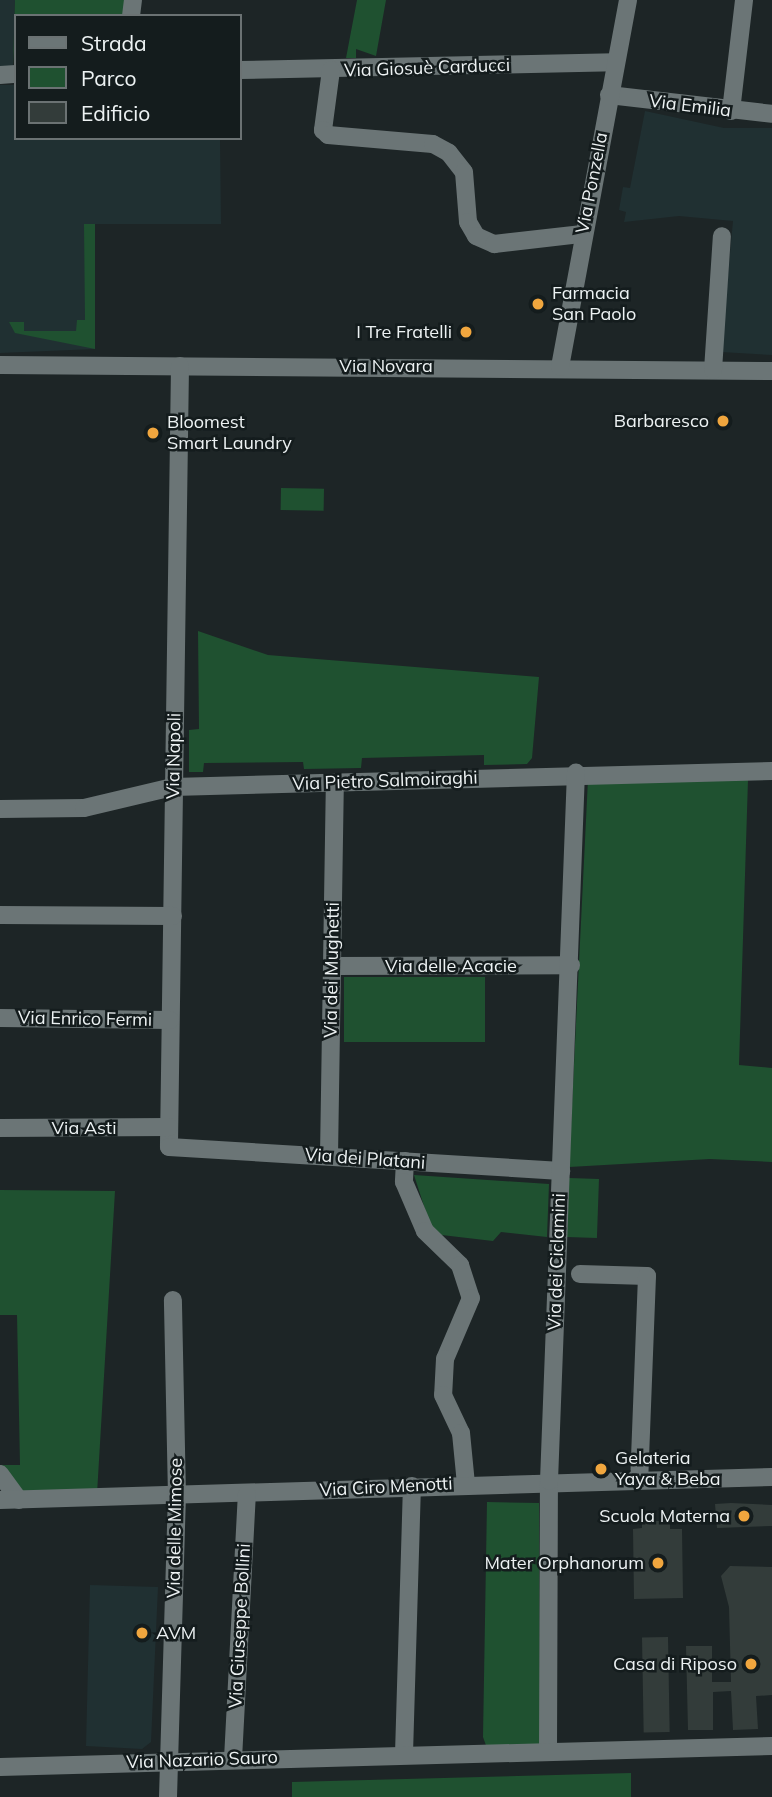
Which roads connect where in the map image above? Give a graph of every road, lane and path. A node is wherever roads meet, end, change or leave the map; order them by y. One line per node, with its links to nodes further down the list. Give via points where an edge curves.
1 (628, 0): 3 (street, Via Ponzella)
2 (744, 0): 7 (street)
3 (614, 62): 5 (street, Via Giosuè Carducci); 6 (street, Via Ponzella)
4 (242, 70): 5 (street, Via Giosuè Carducci)
5 (331, 70): 9 (street, via 323,130 328,135 433,144 449,153 464,172 468,222 477,236 494,244)
6 (609, 95): 7 (street, Via Emilia); 9 (street, Via Ponzella)
7 (731, 111): 8 (street, Via Emilia)
8 (772, 114)
9 (582, 234): 13 (street, Via Ponzella)
10 (723, 236): 14 (street)
11 (0, 365): 12 (street, Via Novara)
12 (180, 366): 13 (street, Via Novara); 19 (street, Via Napoli)
13 (560, 367): 14 (street, Via Novara)
14 (713, 370): 15 (street, Via Novara)
15 (772, 371)
16 (772, 771): 17 (street, Via Pietro Salmoiraghi)
17 (576, 773): 18 (street, Via Pietro Salmoiraghi); 23 (street, Via dei Ciclamini)
18 (335, 784): 19 (street, Via Pietro Salmoiraghi); 24 (street, Via dei Mughetti)
19 (173, 787): 20 (street, Via Pietro Salmoiraghi, via 84,808); 22 (street, Via Napoli)
20 (0, 809)
21 (0, 915): 22 (street)
22 (173, 916): 26 (street, Via Napoli)
23 (570, 965): 24 (street, Via delle Acacie); 32 (street, Via dei Ciclamini)
24 (332, 967): 30 (street, Via dei Mughetti)
25 (0, 1018): 26 (street, Via Enrico Fermi)
26 (170, 1020): 27 (street, Via Napoli)
27 (169, 1127): 28 (street, Via Asti); 29 (street, Via Napoli)
28 (0, 1128)
29 (169, 1147): 30 (street, Via dei Platani)
30 (329, 1156): 31 (street, Via dei Platani)
31 (405, 1161): 32 (street, Via dei Platani); 39 (street, via 404,1182 425,1231 460,1265 471,1298 445,1359 443,1395 461,1433)
32 (561, 1171): 38 (street, Via dei Ciclamini)
33 (580, 1274): 37 (street, Via dei Ciclamini, via 646,1276)
34 (173, 1300): 42 (street, Via delle Mimose)
35 (0, 1474): 44 (street)
36 (772, 1477): 37 (street, Via Ciro Menotti)
37 (639, 1480): 38 (street, Via Ciro Menotti)
38 (549, 1481): 39 (street, Via Ciro Menotti); 46 (street, Via dei Ciclamini)
39 (466, 1484): 40 (street, Via Ciro Menotti)
40 (412, 1486): 41 (street, Via Ciro Menotti); 47 (street)
41 (247, 1494): 42 (street, Via Ciro Menotti); 48 (street, Via Giuseppe Bollini)
42 (177, 1496): 44 (street, Via Ciro Menotti); 49 (street, Via delle Mimose)
43 (0, 1500): 44 (street, Via Ciro Menotti)
44 (19, 1500)
45 (772, 1746): 46 (street, Via Nazario Sauro)
46 (548, 1752): 47 (street, Via Nazario Sauro)
47 (404, 1754): 48 (street, Via Nazario Sauro)
48 (233, 1759): 49 (street, Via Nazario Sauro)
49 (170, 1762): 50 (street, Via Nazario Sauro); 51 (street, Via delle Mimose)
50 (0, 1767)
51 (169, 1797)

